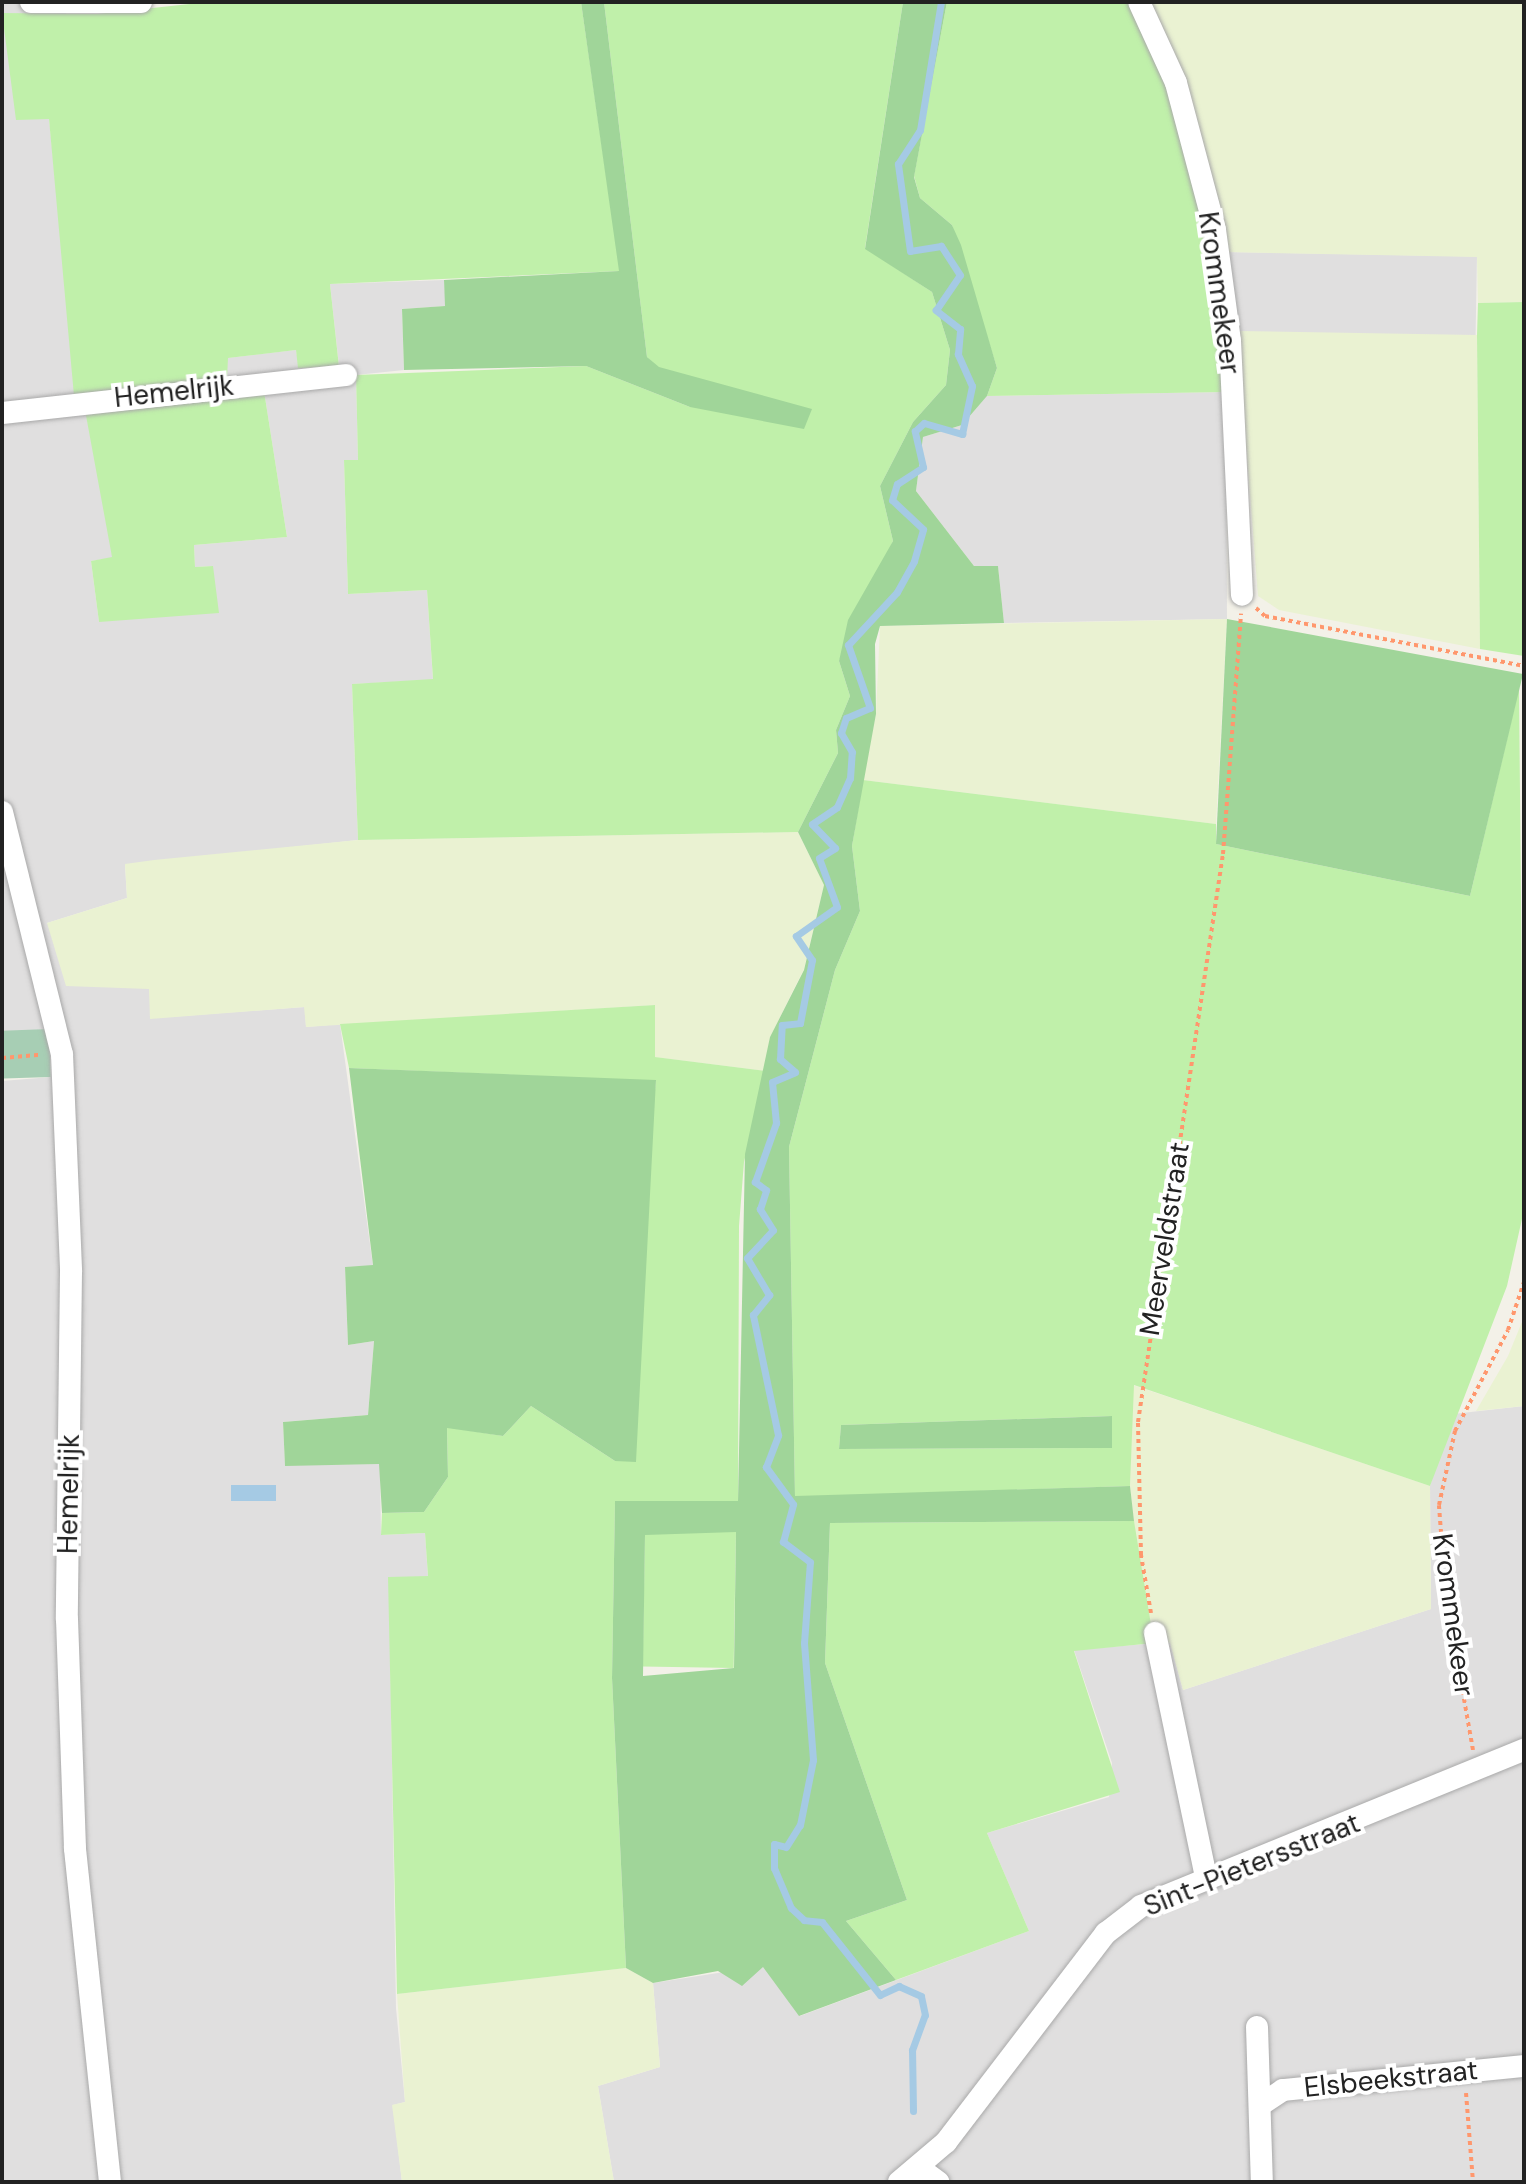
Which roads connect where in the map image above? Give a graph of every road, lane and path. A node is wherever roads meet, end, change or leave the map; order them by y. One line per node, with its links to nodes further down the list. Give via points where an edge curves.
1 (31, 2): 2 (street)
2 (141, 2)
3 (1139, 2): 6 (street, Krommekeer, via 1176,83 1215,230 1230,341)
4 (346, 375): 5 (street, Hemelrijk)
5 (2, 413)
6 (1242, 595): 13 (path, Meerveldstraat, via 1223,854 1138,1422 1141,1555)
7 (1265, 616): 8 (path)
8 (1524, 666)
9 (2, 812): 10 (street, Hemelrijk)
10 (62, 1054): 11 (path); 22 (street, Hemelrijk, via 71,1272 67,1619 75,1849)
11 (2, 1058)
12 (1524, 1282): 15 (path, Krommekeer, via 1508,1330 1455,1431 1439,1505 1446,1597)
13 (1155, 1633): 16 (street)
14 (1524, 1750): 15 (street, Sint-Pietersstraat)
15 (1477, 1772): 16 (street, Sint-Pietersstraat)
16 (1206, 1878): 21 (street, Sint-Pietersstraat, via 1141,1906 1106,1933)
17 (1257, 2027): 20 (street)
18 (1524, 2066): 19 (street, Elsbeekstraat)
19 (1464, 2071): 20 (street, Elsbeekstraat, via 1283,2090); 26 (path)
20 (1262, 2104): 25 (street)
21 (919, 2168): 23 (street, Sint-Pietersstraat); 24 (street)
22 (110, 2182)
23 (899, 2182)
24 (938, 2182)
25 (1262, 2182)
26 (1473, 2182)

